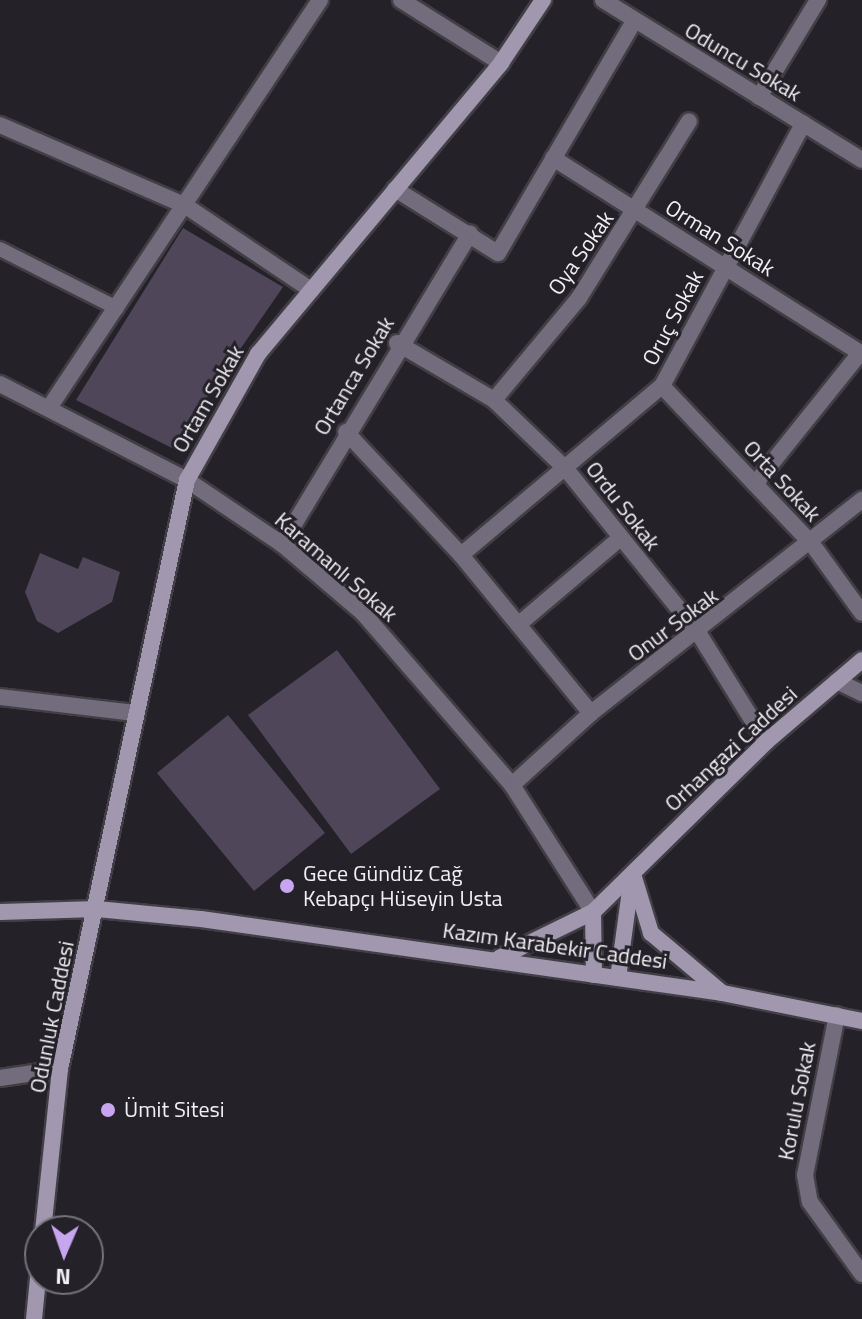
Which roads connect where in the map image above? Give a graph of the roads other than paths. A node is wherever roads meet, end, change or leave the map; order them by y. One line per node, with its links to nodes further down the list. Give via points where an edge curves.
1 (320, 0): 15 (street)
2 (401, 0): 7 (street)
3 (543, 0): 7 (street, Ortam Sokak)
4 (603, 0): 6 (street, Oduncu Sokak)
5 (813, 2): 8 (street)
6 (634, 21): 8 (street, Oduncu Sokak); 12 (street)
7 (501, 63): 14 (street, Ortam Sokak)
8 (759, 97): 10 (street, Oduncu Sokak)
9 (689, 121): 16 (street, Oya Sokak)
10 (803, 124): 13 (street, Oduncu Sokak); 19 (street, Oruç Sokak)
11 (0, 125): 15 (street)
12 (553, 158): 16 (street, Orman Sokak); 17 (street, via 498,253)
13 (862, 160)
14 (395, 189): 17 (street); 20 (street, Ortam Sokak)
15 (186, 206): 20 (street); 21 (street)
16 (637, 211): 19 (street, Orman Sokak); 26 (street, Oya Sokak, via 579,298)
17 (470, 234): 22 (street, Ortanca Sokak)
18 (0, 249): 21 (lane)
19 (726, 267): 23 (street, Orman Sokak); 25 (street, Oruç Sokak)
20 (311, 290): 30 (street, Ortam Sokak, via 258,354)
21 (117, 308): 27 (street)
22 (397, 343): 26 (street, Ordu Sokak); 28 (street, Ortanca Sokak)
23 (861, 354): 31 (street)
24 (0, 384): 27 (street, Karamanlı Sokak)
25 (662, 386): 29 (street, Oruç Sokak); 31 (street, Orta Sokak)
26 (494, 400): 29 (street, Ordu Sokak)
27 (51, 405): 30 (street, Karamanlı Sokak)
28 (346, 432): 34 (street, Ortanca Sokak); 36 (street)
29 (566, 469): 33 (street, Ordu Sokak); 36 (street, Oruç Sokak)
30 (187, 480): 34 (street, Karamanlı Sokak); 44 (street, Ortam Sokak)
31 (755, 484): 35 (street, Orta Sokak)
32 (862, 500): 35 (street, Onur Sokak)
33 (618, 540): 38 (street); 39 (street, Ordu Sokak)
34 (282, 544): 47 (street, Karamanlı Sokak, via 363,613)
35 (812, 544): 37 (street, Orta Sokak); 39 (street, Onur Sokak)
36 (461, 555): 38 (street)
37 (862, 613)
38 (519, 624): 45 (street)
39 (699, 634): 45 (street, Onur Sokak); 46 (street, Ordu Sokak)
40 (862, 660): 41 (street, Orhangazi Caddesi)
41 (837, 681): 42 (street); 46 (street, Orhangazi Caddesi)
42 (862, 693)
43 (0, 697): 44 (street)
44 (135, 713): 49 (street, Ortam Sokak)
45 (591, 713): 47 (street, Onur Sokak)
46 (766, 742): 48 (street, Orhangazi Caddesi)
47 (512, 785): 51 (street, Karamanlı Sokak)
48 (633, 874): 51 (street, Orhangazi Caddesi); 54 (street); 55 (street, via 651,933)
49 (97, 909): 50 (street, Kazım Karabekir Caddesi); 52 (street, Kazım Karabekir Caddesi); 58 (street, Odunluk Caddesi)
50 (0, 912)
51 (593, 912): 52 (street, Orhangazi Caddesi, via 562,933); 53 (street)
52 (495, 959): 53 (street, Kazım Karabekir Caddesi)
53 (594, 975): 54 (street, Kazım Karabekir Caddesi)
54 (618, 978): 55 (street, Kazım Karabekir Caddesi)
55 (722, 993): 56 (street, Kazım Karabekir Caddesi)
56 (837, 1015): 57 (street, Kazım Karabekir Caddesi); 61 (street, Korulu Sokak, via 805,1175 810,1202)
57 (862, 1021)
58 (60, 1069): 59 (street); 60 (street, Odunluk Caddesi)
59 (0, 1078)
60 (45, 1215)
61 (862, 1274)
62 (36, 1295): 63 (street)
63 (34, 1319)

